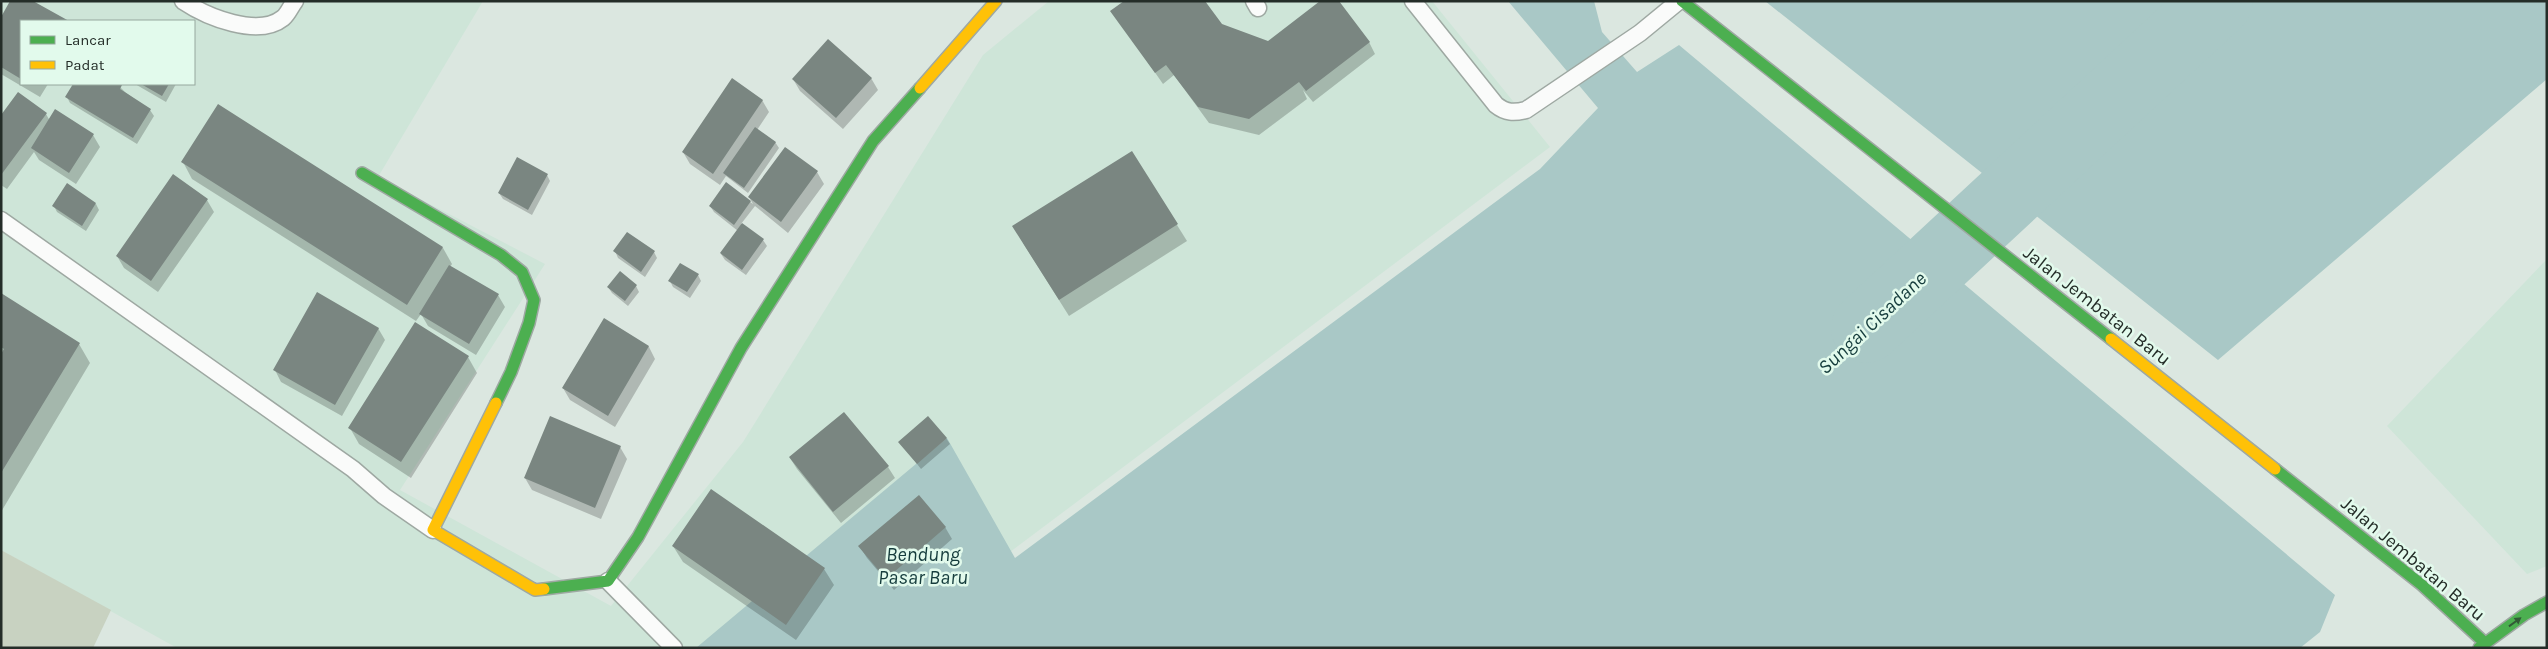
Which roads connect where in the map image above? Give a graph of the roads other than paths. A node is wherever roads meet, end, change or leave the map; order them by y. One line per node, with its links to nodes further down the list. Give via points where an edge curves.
1 (183, 1): 2 (lane, via 203,14 256,28 283,18)
2 (295, 1)
3 (996, 1): 9 (street, via 873,141 741,348 638,537)
4 (1414, 1): 5 (lane, via 1504,112 1526,110 1640,33)
5 (1681, 1): 11 (street, Jalan Jembatan Baru, via 2422,585)
6 (362, 173): 8 (street, via 501,255 522,272 534,300 511,372)
7 (1, 220): 8 (lane)
8 (433, 530): 9 (street, via 535,590)
9 (608, 580): 12 (lane)
10 (2547, 602): 11 (street, one-way to 10)
11 (2482, 645)
12 (674, 648)

